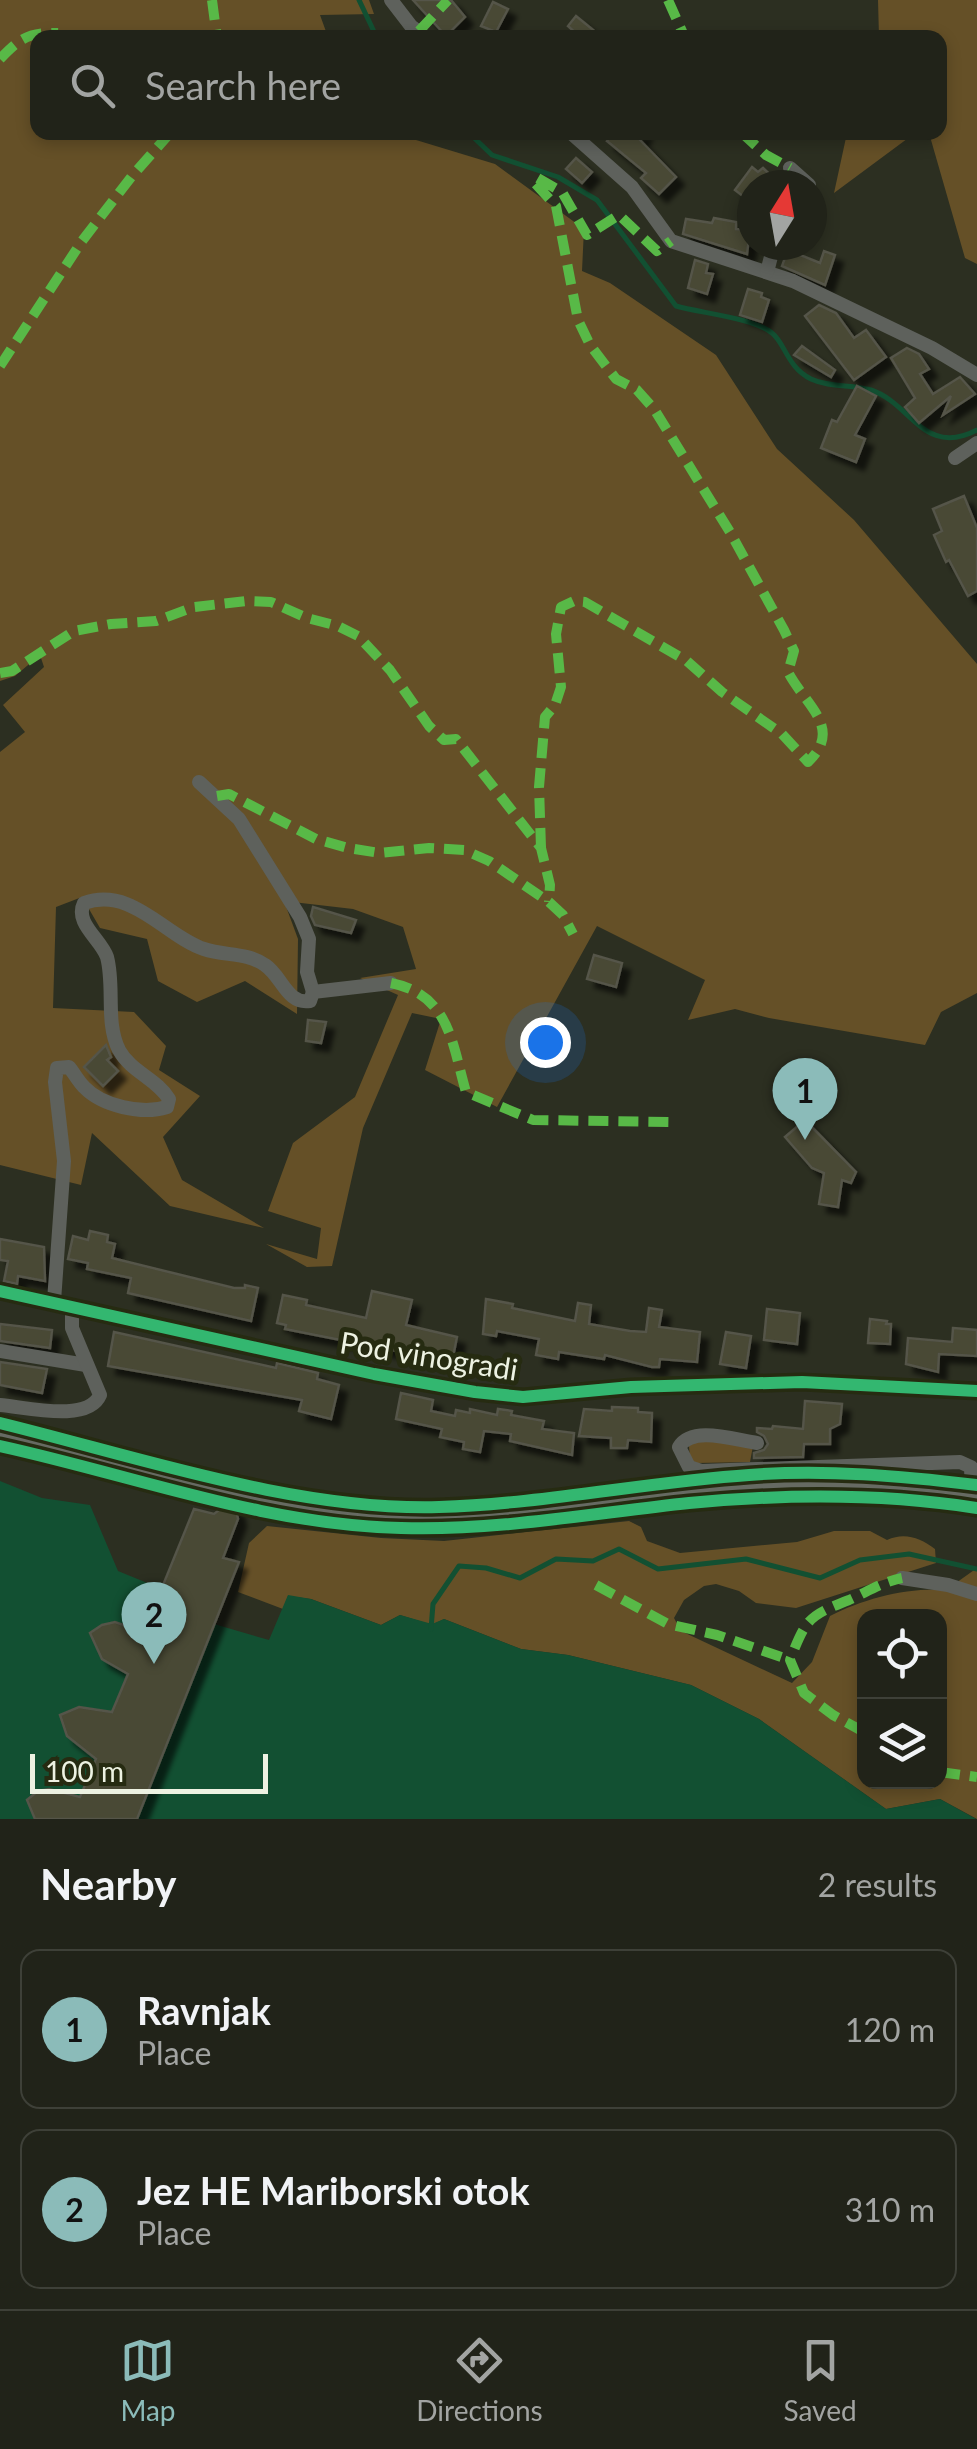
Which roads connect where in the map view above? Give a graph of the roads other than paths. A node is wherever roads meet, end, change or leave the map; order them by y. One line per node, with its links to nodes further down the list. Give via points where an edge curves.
1 (391, 0): 2 (street)
2 (416, 30)
3 (579, 140): 7 (street, via 632,187 671,241)
4 (790, 168): 5 (street)
5 (793, 170)
6 (770, 260): 7 (street)
7 (767, 272): 8 (street, via 915,339)
8 (977, 376)
9 (977, 442): 10 (street)
10 (955, 458)
11 (199, 782): 13 (street, via 240,819 300,917 309,939)
12 (392, 983): 13 (street)
13 (312, 992): 15 (street, via 310,1002 293,999 266,965 204,949 140,910 84,903 82,920 110,968 118,1048 169,1099 155,1110 123,1106 85,1088 69,1067 57,1068 64,1161)
14 (0, 1291): 15 (street, Pod vinogradi)
15 (54, 1301): 16 (street, Pod vinogradi)
16 (72, 1307): 18 (street); 19 (street, Pod vinogradi, via 374,1374 523,1397 802,1382)
17 (0, 1351): 18 (street)
18 (86, 1365): 20 (street, via 100,1395 88,1410)
19 (977, 1391)
20 (0, 1405)
21 (0, 1435): 23 (main road, via 249,1497 371,1516 480,1517 801,1485)
22 (757, 1443): 23 (street, via 693,1435 679,1447 689,1467 701,1470 960,1462 972,1467)
23 (974, 1496)
24 (902, 1578): 25 (street)
25 (977, 1594)

